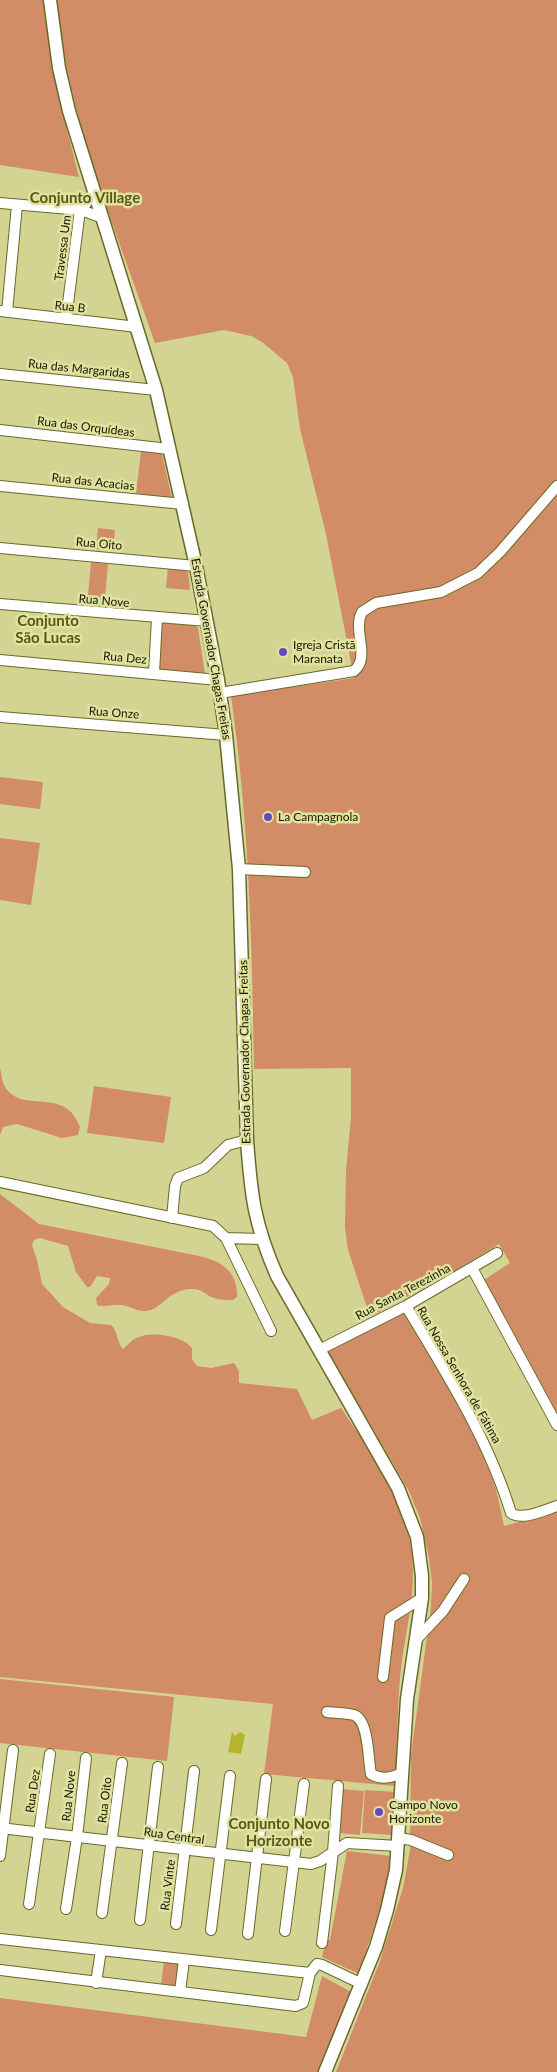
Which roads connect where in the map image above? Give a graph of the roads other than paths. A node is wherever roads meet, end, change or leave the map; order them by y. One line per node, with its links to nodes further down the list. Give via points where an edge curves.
1 (50, 0): 2 (main road, Estrada Governador Chagas Freitas, via 59,68)
2 (94, 193): 5 (street); 6 (main road, Estrada Governador Chagas Freitas)
3 (0, 203): 4 (street)
4 (17, 205): 5 (street); 7 (street)
5 (81, 210): 6 (street); 8 (street, Travessa Um)
6 (103, 218): 9 (main road, Estrada Governador Chagas Freitas)
7 (3, 312): 8 (street, Rua B)
8 (66, 319): 9 (street, Rua B)
9 (137, 327): 11 (main road, Estrada Governador Chagas Freitas)
10 (0, 374): 11 (street, Rua das Margaridas)
11 (156, 390): 13 (main road, Estrada Governador Chagas Freitas)
12 (0, 430): 13 (street, Rua das Orquídeas)
13 (169, 449): 16 (main road, Estrada Governador Chagas Freitas)
14 (0, 486): 16 (street, Rua das Acacias)
15 (557, 486): 24 (street, Rua Dez, via 500,552 478,572 441,592 376,603 362,612 357,626 362,657 354,671)
16 (183, 504): 18 (main road, Estrada Governador Chagas Freitas)
17 (0, 548): 18 (street, Rua Oito)
18 (196, 566): 21 (main road, Estrada Governador Chagas Freitas)
19 (0, 604): 20 (street, Rua Nove)
20 (157, 618): 21 (street, Rua Nove); 23 (street)
21 (207, 621): 24 (main road, Estrada Governador Chagas Freitas)
22 (0, 660): 23 (street, Rua Dez)
23 (154, 673): 24 (street, Rua Dez)
24 (219, 687): 26 (main road, Estrada Governador Chagas Freitas)
25 (0, 717): 26 (street, Rua Onze)
26 (226, 735): 27 (main road, Estrada Governador Chagas Freitas)
27 (239, 870): 28 (street); 29 (main road, Estrada Governador Chagas Freitas)
28 (305, 872)
29 (247, 1140): 31 (street, via 228,1145 204,1168 178,1178); 33 (main road, Estrada Governador Chagas Freitas, via 251,1198)
30 (0, 1182): 31 (street)
31 (172, 1218): 32 (street, via 205,1223)
32 (226, 1238): 33 (street); 37 (street)
33 (261, 1239): 38 (main road, Estrada Governador Chagas Freitas, via 277,1276)
34 (496, 1253): 35 (street, Rua Santa Terezinha)
35 (472, 1268): 36 (street, Rua Santa Terezinha); 39 (street)
36 (406, 1306): 38 (street, Rua Santa Terezinha); 40 (street, Rua Nossa Senhora de Fátima, via 479,1432 492,1458 511,1513 522,1516)
37 (271, 1331)
38 (320, 1350): 42 (main road, Estrada Governador Chagas Freitas, via 407,1505 421,1559)
39 (557, 1425)
40 (557, 1506)
41 (464, 1579): 43 (street, via 443,1612)
42 (422, 1598): 43 (main road, Estrada Governador Chagas Freitas); 44 (street, via 390,1618)
43 (415, 1641): 52 (main road, Estrada Governador Chagas Freitas)
44 (383, 1677)
45 (327, 1712): 52 (street, via 356,1715 362,1722 367,1734 370,1774 380,1778)
46 (13, 1750): 57 (street)
47 (50, 1754): 58 (street, Rua Dez)
48 (86, 1758): 59 (street, Rua Nove)
49 (122, 1763): 60 (street, Rua Oito)
50 (158, 1767): 62 (street)
51 (194, 1771): 63 (street, Rua Vinte)
52 (402, 1773): 61 (main road, Estrada Governador Chagas Freitas)
53 (230, 1776): 65 (street)
54 (266, 1779): 68 (street)
55 (304, 1784): 69 (street)
56 (338, 1786): 64 (street)
57 (2, 1828): 58 (street, Rua Central); 67 (street)
58 (40, 1832): 59 (street, Rua Central); 70 (street, Rua Dez)
59 (78, 1837): 60 (street, Rua Central); 71 (street, Rua Nove)
60 (112, 1840): 62 (street, Rua Central); 72 (street, Rua Oito)
61 (398, 1842): 64 (street, Rua Central, via 350,1842); 66 (street, Rua Central, via 410,1840); 85 (main road, Estrada Governador Chagas Freitas, via 387,1910)
62 (150, 1846): 63 (street, Rua Central); 73 (street)
63 (185, 1850): 65 (street, Rua Central); 74 (street, Rua Vinte)
64 (334, 1852): 69 (street, Rua Central, via 314,1863); 79 (street)
65 (221, 1855): 68 (street, Rua Central); 75 (street)
66 (448, 1855)
67 (0, 1856)
68 (257, 1859): 69 (street, Rua Central); 77 (street)
69 (295, 1862): 76 (street)
70 (29, 1904)
71 (66, 1909)
72 (102, 1913)
73 (140, 1920)
74 (176, 1924)
75 (211, 1930)
76 (285, 1931)
77 (248, 1934)
78 (0, 1938): 80 (street)
79 (322, 1943)
80 (101, 1950): 81 (street); 84 (street)
81 (184, 1960): 83 (street); 86 (street)
82 (0, 1970): 84 (street)
83 (310, 1973): 85 (street, via 315,1965 322,1964); 86 (street, via 306,1997 299,2006)
84 (96, 1983): 86 (street)
85 (362, 1984): 87 (main road, Estrada Governador Chagas Freitas)
86 (180, 1992)
87 (325, 2072)

